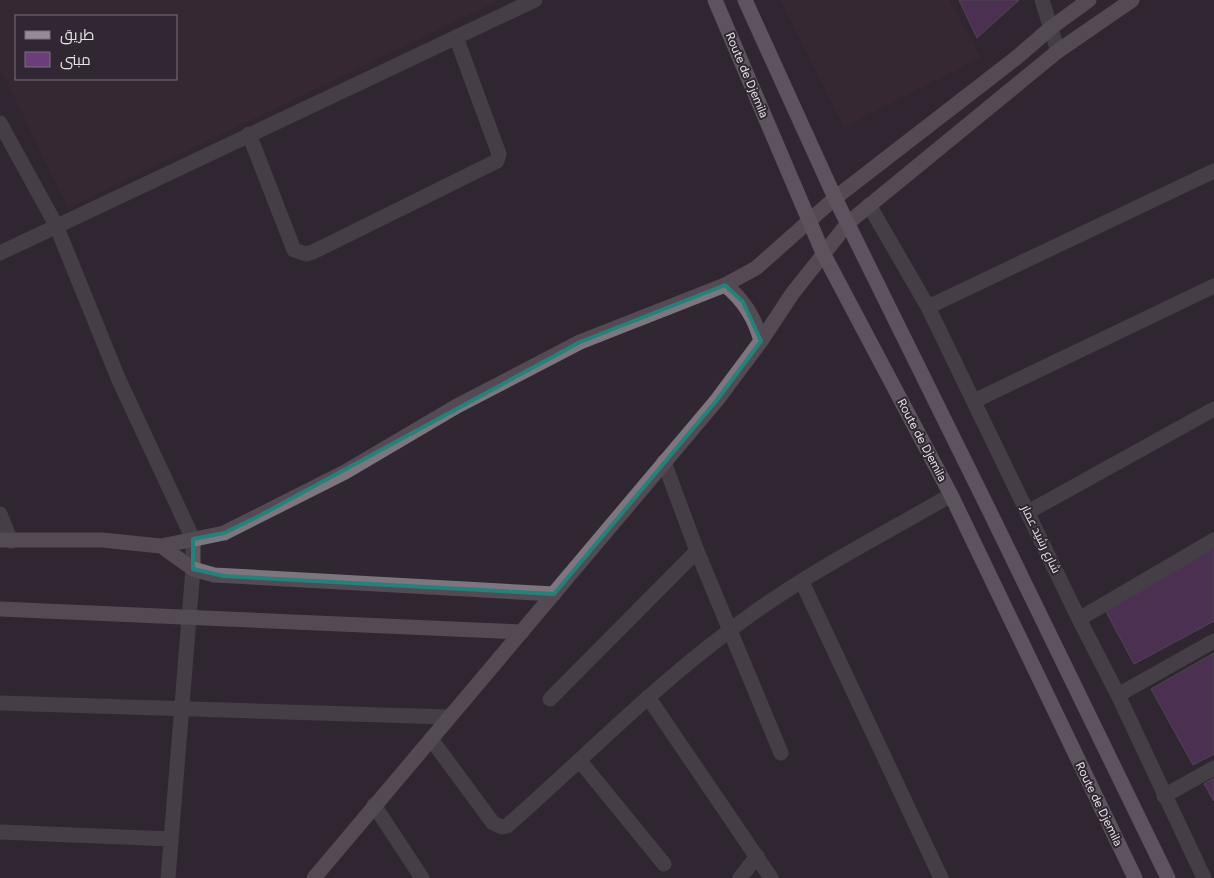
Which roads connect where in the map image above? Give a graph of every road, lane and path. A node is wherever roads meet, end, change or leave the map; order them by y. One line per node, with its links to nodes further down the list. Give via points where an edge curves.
1 (535, 0): 8 (street)
2 (716, 0): 15 (main road, Route de Djemila)
3 (745, 0): 13 (main road)
4 (1042, 0): 7 (street)
5 (1089, 0): 7 (street)
6 (1132, 0): 9 (street)
7 (1052, 27): 9 (street); 13 (street)
8 (456, 37): 11 (street); 11 (street, via 499,154 496,161 313,252 306,254 294,250)
9 (1058, 51): 14 (street)
10 (0, 123): 17 (street)
11 (249, 134): 17 (street)
12 (1214, 171): 22 (street)
13 (835, 198): 15 (street); 16 (main road)
14 (869, 205): 16 (street); 22 (street, شارع رشيد عمار)
15 (809, 222): 19 (main road, Route de Djemila); 20 (street, via 756,268)
16 (848, 223): 19 (street); 67 (main road)
17 (56, 225): 18 (street); 30 (street, via 118,378)
18 (0, 253)
19 (823, 253): 23 (street); 27 (main road, Route de Djemila)
20 (725, 285): 23 (street, via 743,302 757,326); 30 (street, via 580,342 457,406 345,472 260,516 224,533)
21 (1214, 286): 24 (street)
22 (928, 306): 24 (street, شارع رشيد عمار)
23 (761, 341): 26 (street, via 717,400)
24 (974, 401): 28 (street, شارع رشيد عمار)
25 (1214, 409): 28 (street)
26 (664, 462): 34 (street); 37 (street)
27 (951, 495): 36 (street); 66 (main road, Route de Djemila)
28 (1028, 512): 40 (street, شارع رشيد عمار)
29 (0, 514): 32 (street)
30 (194, 539): 33 (street); 35 (street)
31 (1214, 540): 40 (street)
32 (6, 541): 33 (street, via 102,540)
33 (161, 546): 35 (street)
34 (697, 551): 41 (street); 46 (street)
35 (193, 569): 37 (street, via 224,576); 39 (street)
36 (802, 582): 41 (street); 65 (street)
37 (554, 594): 42 (street)
38 (0, 609): 39 (street)
39 (189, 616): 42 (street); 48 (street)
40 (1079, 619): 44 (street, شارع رشيد عمار)
41 (729, 630): 45 (street); 51 (street)
42 (522, 632): 49 (street)
43 (1214, 641): 44 (street)
44 (1118, 695): 54 (street, شارع رشيد عمار)
45 (648, 697): 52 (street); 58 (street)
46 (550, 699)
47 (0, 703): 48 (street)
48 (182, 709): 49 (street); 57 (street)
49 (448, 718): 50 (street)
50 (431, 739): 52 (street, via 493,823 502,828); 55 (street)
51 (781, 753)
52 (580, 762): 59 (street)
53 (1214, 768): 54 (street)
54 (1164, 796): 68 (street, شارع رشيد عمار)
55 (374, 805): 61 (street); 62 (street)
56 (0, 832): 57 (street)
57 (171, 839): 60 (street)
58 (757, 856): 63 (street); 64 (street)
59 (664, 864)
60 (168, 878)
61 (314, 878)
62 (422, 878)
63 (740, 878)
64 (771, 878)
65 (941, 878)
66 (1135, 878)
67 (1168, 878)
68 (1204, 878)

